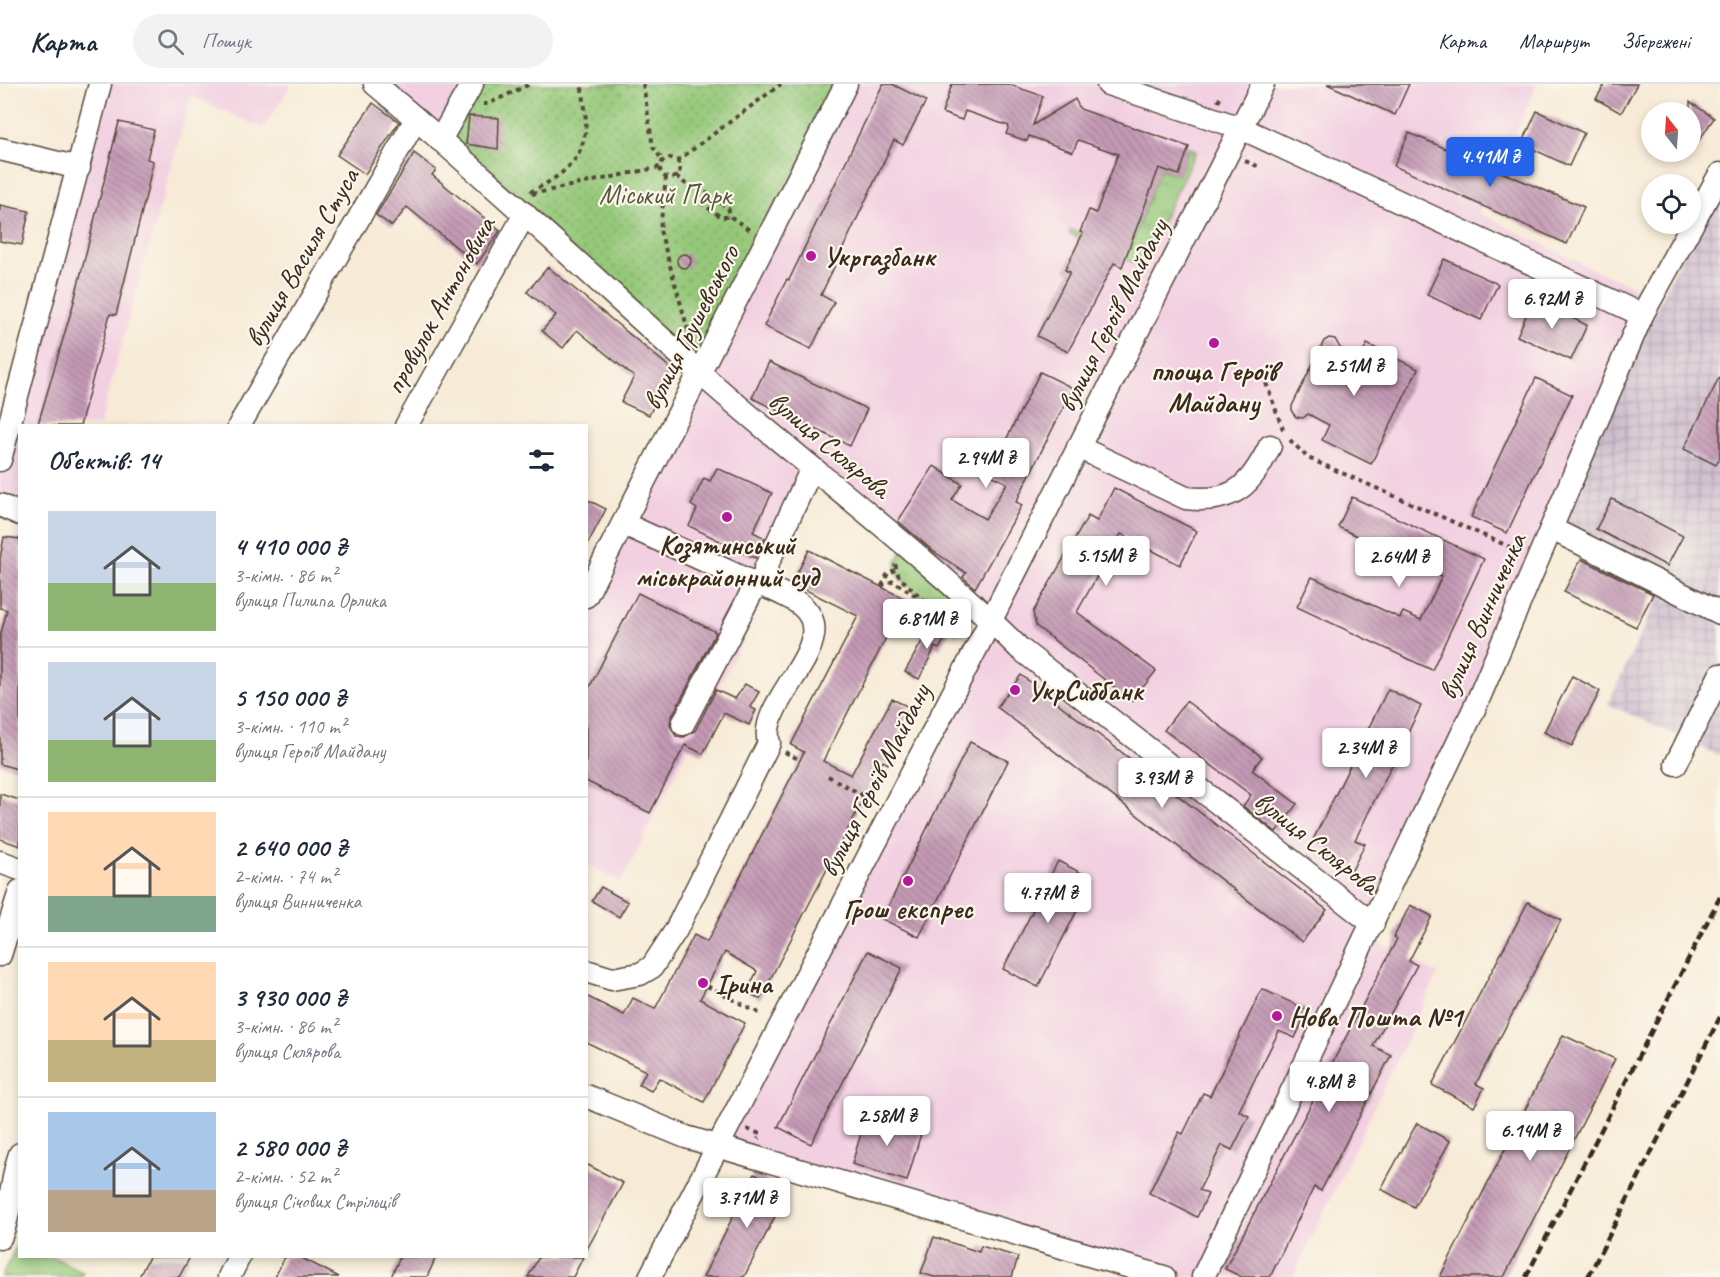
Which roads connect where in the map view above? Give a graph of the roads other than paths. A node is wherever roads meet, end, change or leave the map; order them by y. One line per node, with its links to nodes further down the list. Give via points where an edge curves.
1 (100, 84): 11 (street)
2 (375, 84): 7 (street, вулиця Склярова)
3 (846, 84): 15 (street, вулиця Грушевського)
4 (1108, 84): 8 (street)
5 (1263, 84): 8 (street, вулиця Героїв Майдану)
6 (467, 93): 9 (street)
7 (416, 119): 9 (street, вулиця Склярова); 17 (street, вулиця Василя Стуса)
8 (1241, 128): 14 (street); 20 (street, вулиця Героїв Майдану)
9 (440, 140): 13 (street, вулиця Склярова)
10 (0, 149): 11 (street)
11 (79, 168): 16 (street)
12 (1720, 174): 14 (street, вулиця Винниченка)
13 (525, 214): 15 (street, вулиця Склярова); 18 (street, провулок Антоновича)
14 (1642, 315): 26 (street, вулиця Винниченка)
15 (700, 373): 22 (street, вулиця Склярова); 25 (street, вулиця Грушевського)
16 (9, 393): 21 (street)
17 (240, 424)
18 (407, 424)
19 (1270, 446): 20 (street, via 1251,481 1204,500 1186,498)
20 (1078, 447): 30 (street, вулиця Героїв Майдану)
21 (0, 460)
22 (812, 468): 27 (street, via 765,569); 30 (street, вулиця Склярова)
23 (0, 505): 24 (street)
24 (18, 513)
25 (624, 524): 27 (street); 28 (street, вулиця Грушевського)
26 (1552, 530): 29 (street); 37 (street, вулиця Винниченка, via 1475,707)
27 (763, 585): 32 (street); 39 (street, via 804,605 813,617 814,637 766,726 769,743 676,930 652,967 640,974 612,979)
28 (588, 592)
29 (1720, 613)
30 (991, 620): 37 (street, вулиця Склярова, via 1019,648); 41 (street, вулиця Героїв Майдану)
31 (1720, 675): 33 (street)
32 (683, 724)
33 (1676, 764)
34 (0, 862): 35 (street)
35 (18, 868)
36 (18, 897): 38 (street)
37 (1373, 924): 48 (street, вулиця Винниченка)
38 (0, 955)
39 (588, 971)
40 (588, 1097): 41 (street)
41 (719, 1147): 46 (street, вулиця Героїв Майдану); 47 (street)
42 (18, 1160): 43 (street)
43 (0, 1238)
44 (238, 1258): 45 (street)
45 (229, 1277)
46 (650, 1277)
47 (1164, 1277)
48 (1203, 1277)

